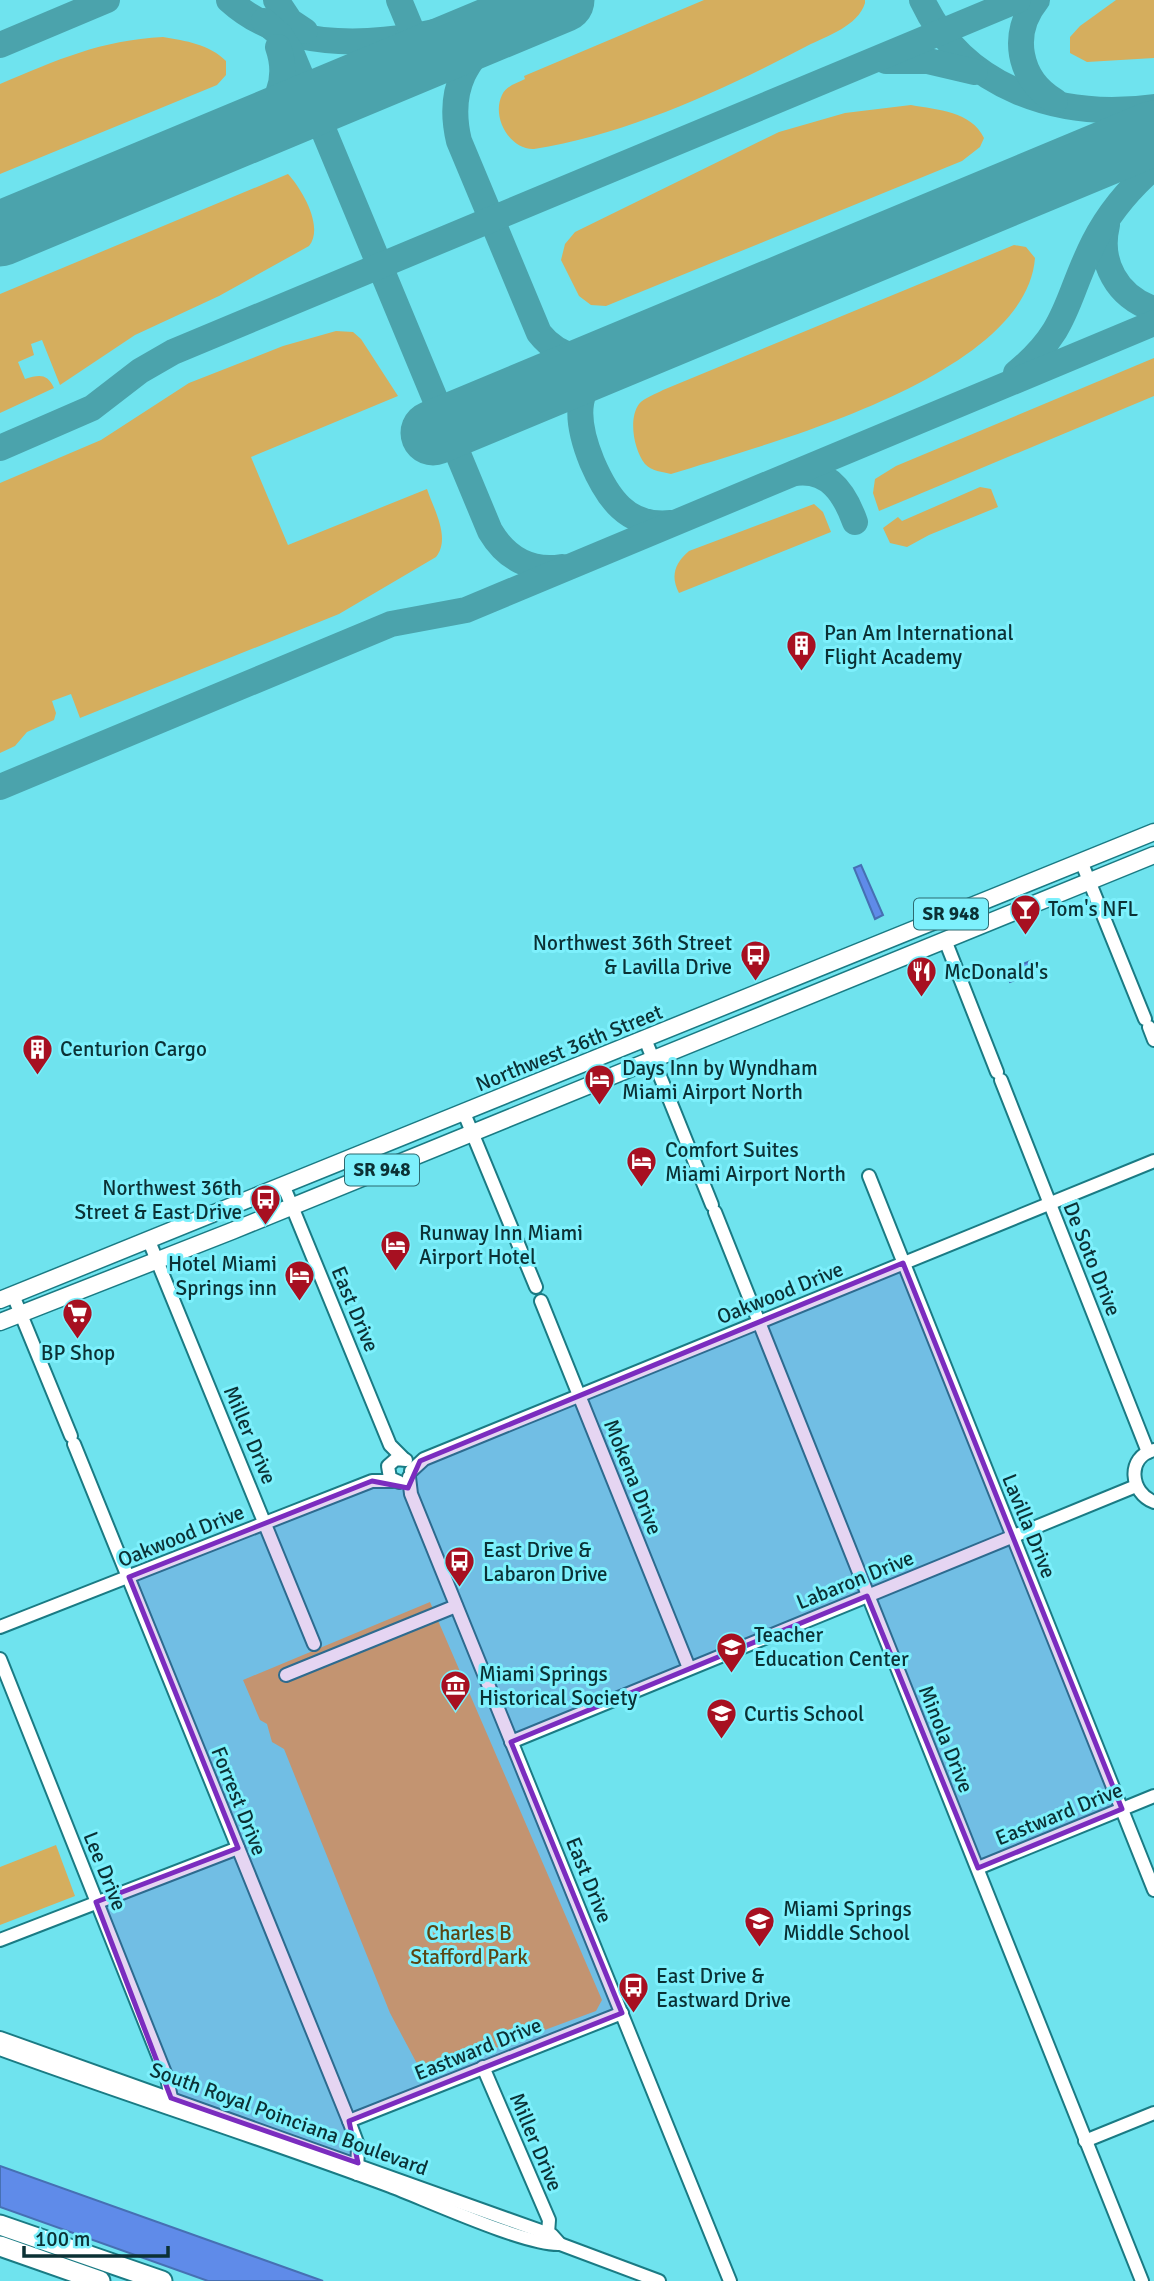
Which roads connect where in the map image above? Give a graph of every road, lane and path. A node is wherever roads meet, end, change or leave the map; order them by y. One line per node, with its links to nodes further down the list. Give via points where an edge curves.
1 (1154, 832): 3 (main road, Northwest 36th Street / SR 948)
2 (1154, 855): 4 (main road, Northwest 36th Street / SR 948)
3 (1082, 861): 4 (street); 5 (main road, Northwest 36th Street / SR 948)
4 (1089, 881): 6 (main road, Northwest 36th Street / SR 948); 9 (street)
5 (989, 899): 6 (main road, via 978,912 949,927); 7 (main road, Northwest 36th Street / SR 948)
6 (945, 940): 8 (main road, Northwest 36th Street / SR 948); 17 (street, De Soto Drive)
7 (821, 968): 8 (main road); 10 (main road, Northwest 36th Street / SR 948)
8 (829, 987): 11 (main road, Northwest 36th Street / SR 948)
9 (1149, 1028)
10 (645, 1039): 11 (street, Minola Drive); 12 (main road, Northwest 36th Street / SR 948)
11 (653, 1059): 13 (main road, Northwest 36th Street / SR 948); 26 (street, Minola Drive)
12 (464, 1113): 13 (street); 16 (main road, Northwest 36th Street / SR 948)
13 (472, 1133): 18 (main road, Northwest 36th Street / SR 948); 22 (street)
14 (1154, 1161): 17 (street, Oakwood Drive)
15 (869, 1176): 21 (street, Lavilla Drive)
16 (284, 1187): 18 (street, East Drive); 19 (main road, Northwest 36th Street / SR 948)
17 (1049, 1203): 21 (street, Oakwood Drive); 30 (street, De Soto Drive)
18 (292, 1206): 20 (main road, Northwest 36th Street / SR 948); 29 (street, East Drive)
19 (149, 1241): 20 (street, Miller Drive); 23 (main road, Northwest 36th Street / SR 948)
20 (157, 1261): 25 (main road, Northwest 36th Street / SR 948); 36 (street, Miller Drive)
21 (903, 1264): 26 (street, Oakwood Drive); 37 (street, Lavilla Drive)
22 (536, 1287)
23 (6, 1297): 25 (street, Forrest Drive)
24 (541, 1301): 28 (street, Mokena Drive)
25 (21, 1314): 27 (main road, Northwest 36th Street / SR 948); 38 (street, Forrest Drive)
26 (759, 1321): 28 (street, Oakwood Drive); 39 (street, Minola Drive)
27 (0, 1322)
28 (579, 1396): 32 (street, Oakwood Drive); 44 (street, Mokena Drive)
29 (390, 1445): 31 (street, East Drive); 32 (street, East Drive)
30 (1151, 1451): 34 (street, via 1137,1463)
31 (388, 1465): 32 (street); 32 (street, via 396,1459); 33 (street, Oakwood Drive)
32 (406, 1470): 33 (street, Oakwood Drive); 40 (street, East Drive, via 410,1494)
33 (375, 1480): 36 (street, Oakwood Drive)
34 (1136, 1486): 35 (street); 37 (street, Labaron Drive)
35 (1154, 1502)
36 (266, 1523): 38 (street, Oakwood Drive); 42 (street, Miller Drive)
37 (1013, 1537): 39 (street, Labaron Drive); 48 (street, Lavilla Drive)
38 (129, 1577): 41 (street, Oakwood Drive); 49 (street, Forrest Drive)
39 (867, 1596): 44 (street, Labaron Drive); 50 (street, Minola Drive)
40 (456, 1606): 45 (street); 46 (street, East Drive)
41 (0, 1627)
42 (314, 1644)
43 (0, 1659): 52 (street, Lee Drive)
44 (689, 1668): 46 (street, Labaron Drive)
45 (286, 1675)
46 (511, 1742): 54 (street, East Drive)
47 (1154, 1796): 48 (street, Eastward Drive)
48 (1122, 1809): 50 (street, Eastward Drive); 51 (street, Lavilla Drive)
49 (238, 1848): 52 (street); 60 (street, Forrest Drive)
50 (978, 1868): 61 (street, Minola Drive)
51 (1154, 1890)
52 (96, 1902): 53 (street); 58 (street, Lee Drive)
53 (0, 1940)
54 (622, 2013): 57 (street, Eastward Drive); 70 (street, East Drive)
55 (0, 2038): 58 (street, South Royal Poinciana Boulevard)
56 (0, 2049): 62 (street, South Royal Poinciana Boulevard)
57 (483, 2067): 60 (street, Eastward Drive); 64 (street, Miller Drive, via 549,2220)
58 (171, 2098): 62 (street, South Royal Poinciana Boulevard)
59 (1154, 2113): 61 (street)
60 (349, 2121): 62 (street, Forrest Drive, via 358,2145)
61 (1086, 2141): 71 (street, Minola Drive)
62 (358, 2169): 64 (street, South Royal Poinciana Boulevard); 65 (street, South Royal Poinciana Boulevard, via 547,2245)
63 (0, 2225): 68 (highway)
64 (548, 2233): 65 (street, South Royal Poinciana Boulevard)
65 (560, 2244): 69 (street, South Royal Poinciana Boulevard)
66 (0, 2246): 67 (highway)
67 (99, 2281)
68 (162, 2281)
69 (659, 2281)
70 (730, 2281)
71 (1142, 2281)

